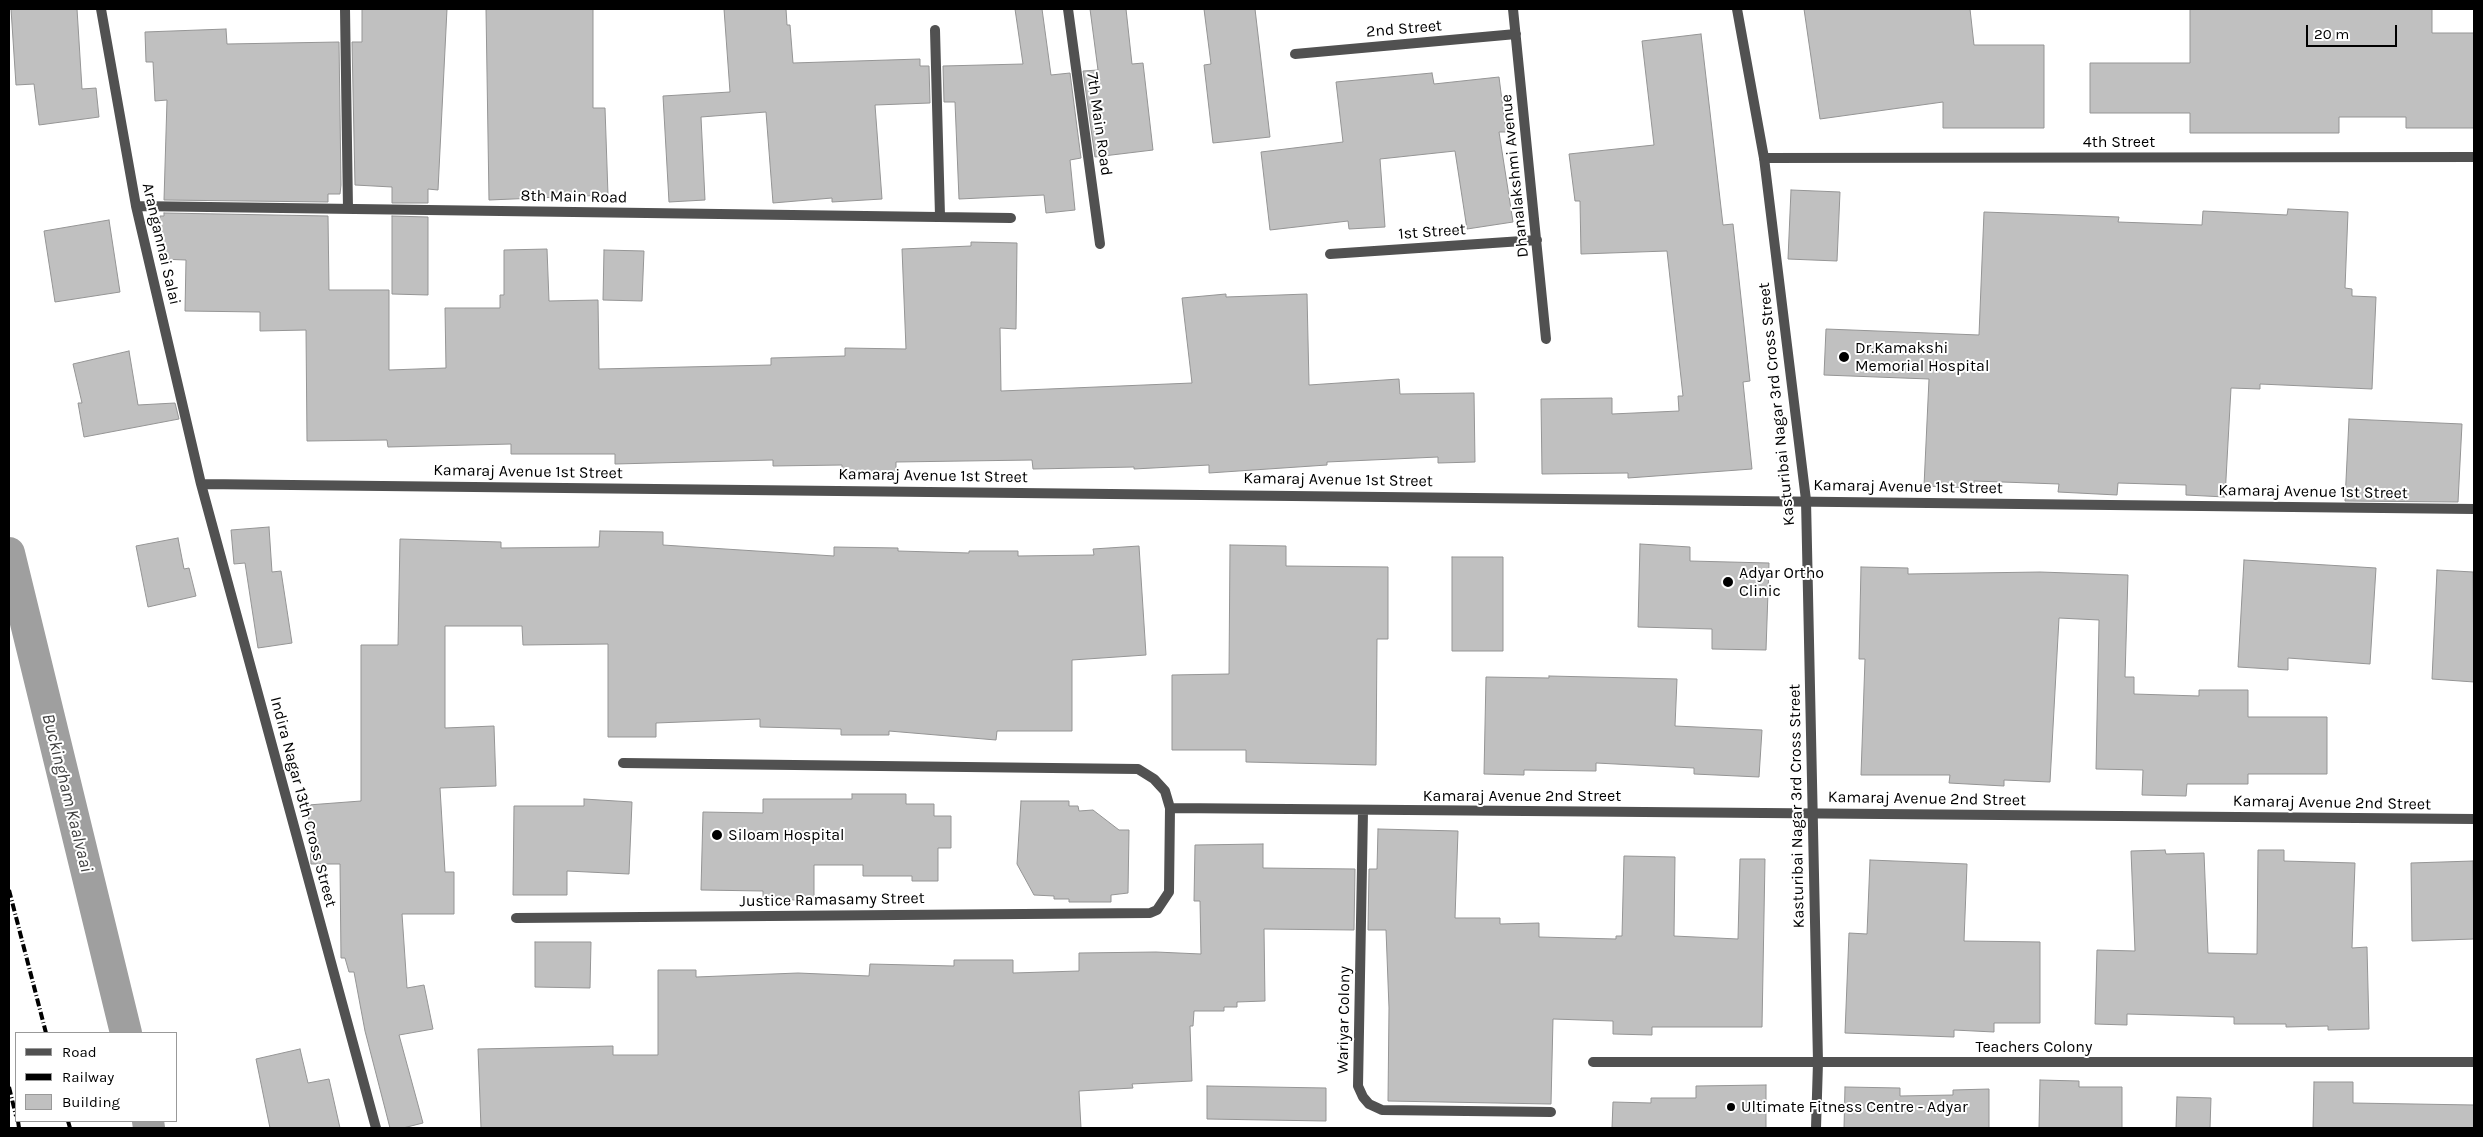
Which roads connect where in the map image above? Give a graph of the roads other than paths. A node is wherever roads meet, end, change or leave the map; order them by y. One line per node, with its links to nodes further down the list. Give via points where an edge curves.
1 (101, 9): 11 (street, Arangannai Salai)
2 (345, 9): 12 (street)
3 (1068, 9): 16 (street, 7th Main Road)
4 (1513, 9): 7 (street, Dhanalakshmi Avenue)
5 (1737, 9): 10 (street, Kasturibai Nagar 3rd Cross Street)
6 (936, 30): 13 (street)
7 (1516, 34): 8 (street, 2nd Street); 15 (street, Dhanalakshmi Avenue)
8 (1296, 54)
9 (2474, 157): 10 (street, 4th Street)
10 (1764, 158): 20 (street, Kasturibai Nagar 3rd Cross Street)
11 (136, 206): 12 (street, 8th Main Road); 19 (street, Arangannai Salai)
12 (348, 209): 13 (street, 8th Main Road)
13 (940, 216): 14 (street, 8th Main Road)
14 (1011, 218)
15 (1537, 240): 17 (street, 1st Street); 18 (street, Dhanalakshmi Avenue)
16 (1100, 244)
17 (1330, 254)
18 (1546, 339)
19 (201, 484): 20 (street, Kamaraj Avenue 1st Street); 32 (street, Indira Nagar 13th Cross Street)
20 (1806, 500): 21 (street, Kamaraj Avenue 1st Street); 25 (street, Kasturibai Nagar 3rd Cross Street)
21 (2474, 509)
22 (623, 763): 23 (street, via 1138,769 1165,791)
23 (1170, 808): 24 (street, Kamaraj Avenue 2nd Street); 27 (street, Justice Ramasamy Street, via 1169,892 1160,906 1150,913)
24 (1363, 811): 25 (street, Kamaraj Avenue 2nd Street); 31 (street, Wariyar Colony, via 1358,1086 1363,1096 1369,1104 1382,1110)
25 (1811, 813): 26 (street, Kamaraj Avenue 2nd Street); 29 (street, Kasturibai Nagar 3rd Cross Street)
26 (2474, 819)
27 (516, 918)
28 (1593, 1062): 29 (street, Teachers Colony)
29 (1818, 1062): 30 (street, Teachers Colony); 33 (street, Kasturibai Nagar 3rd Cross Street)
30 (2474, 1062)
31 (1552, 1112)
32 (376, 1128)
33 (1816, 1128)

